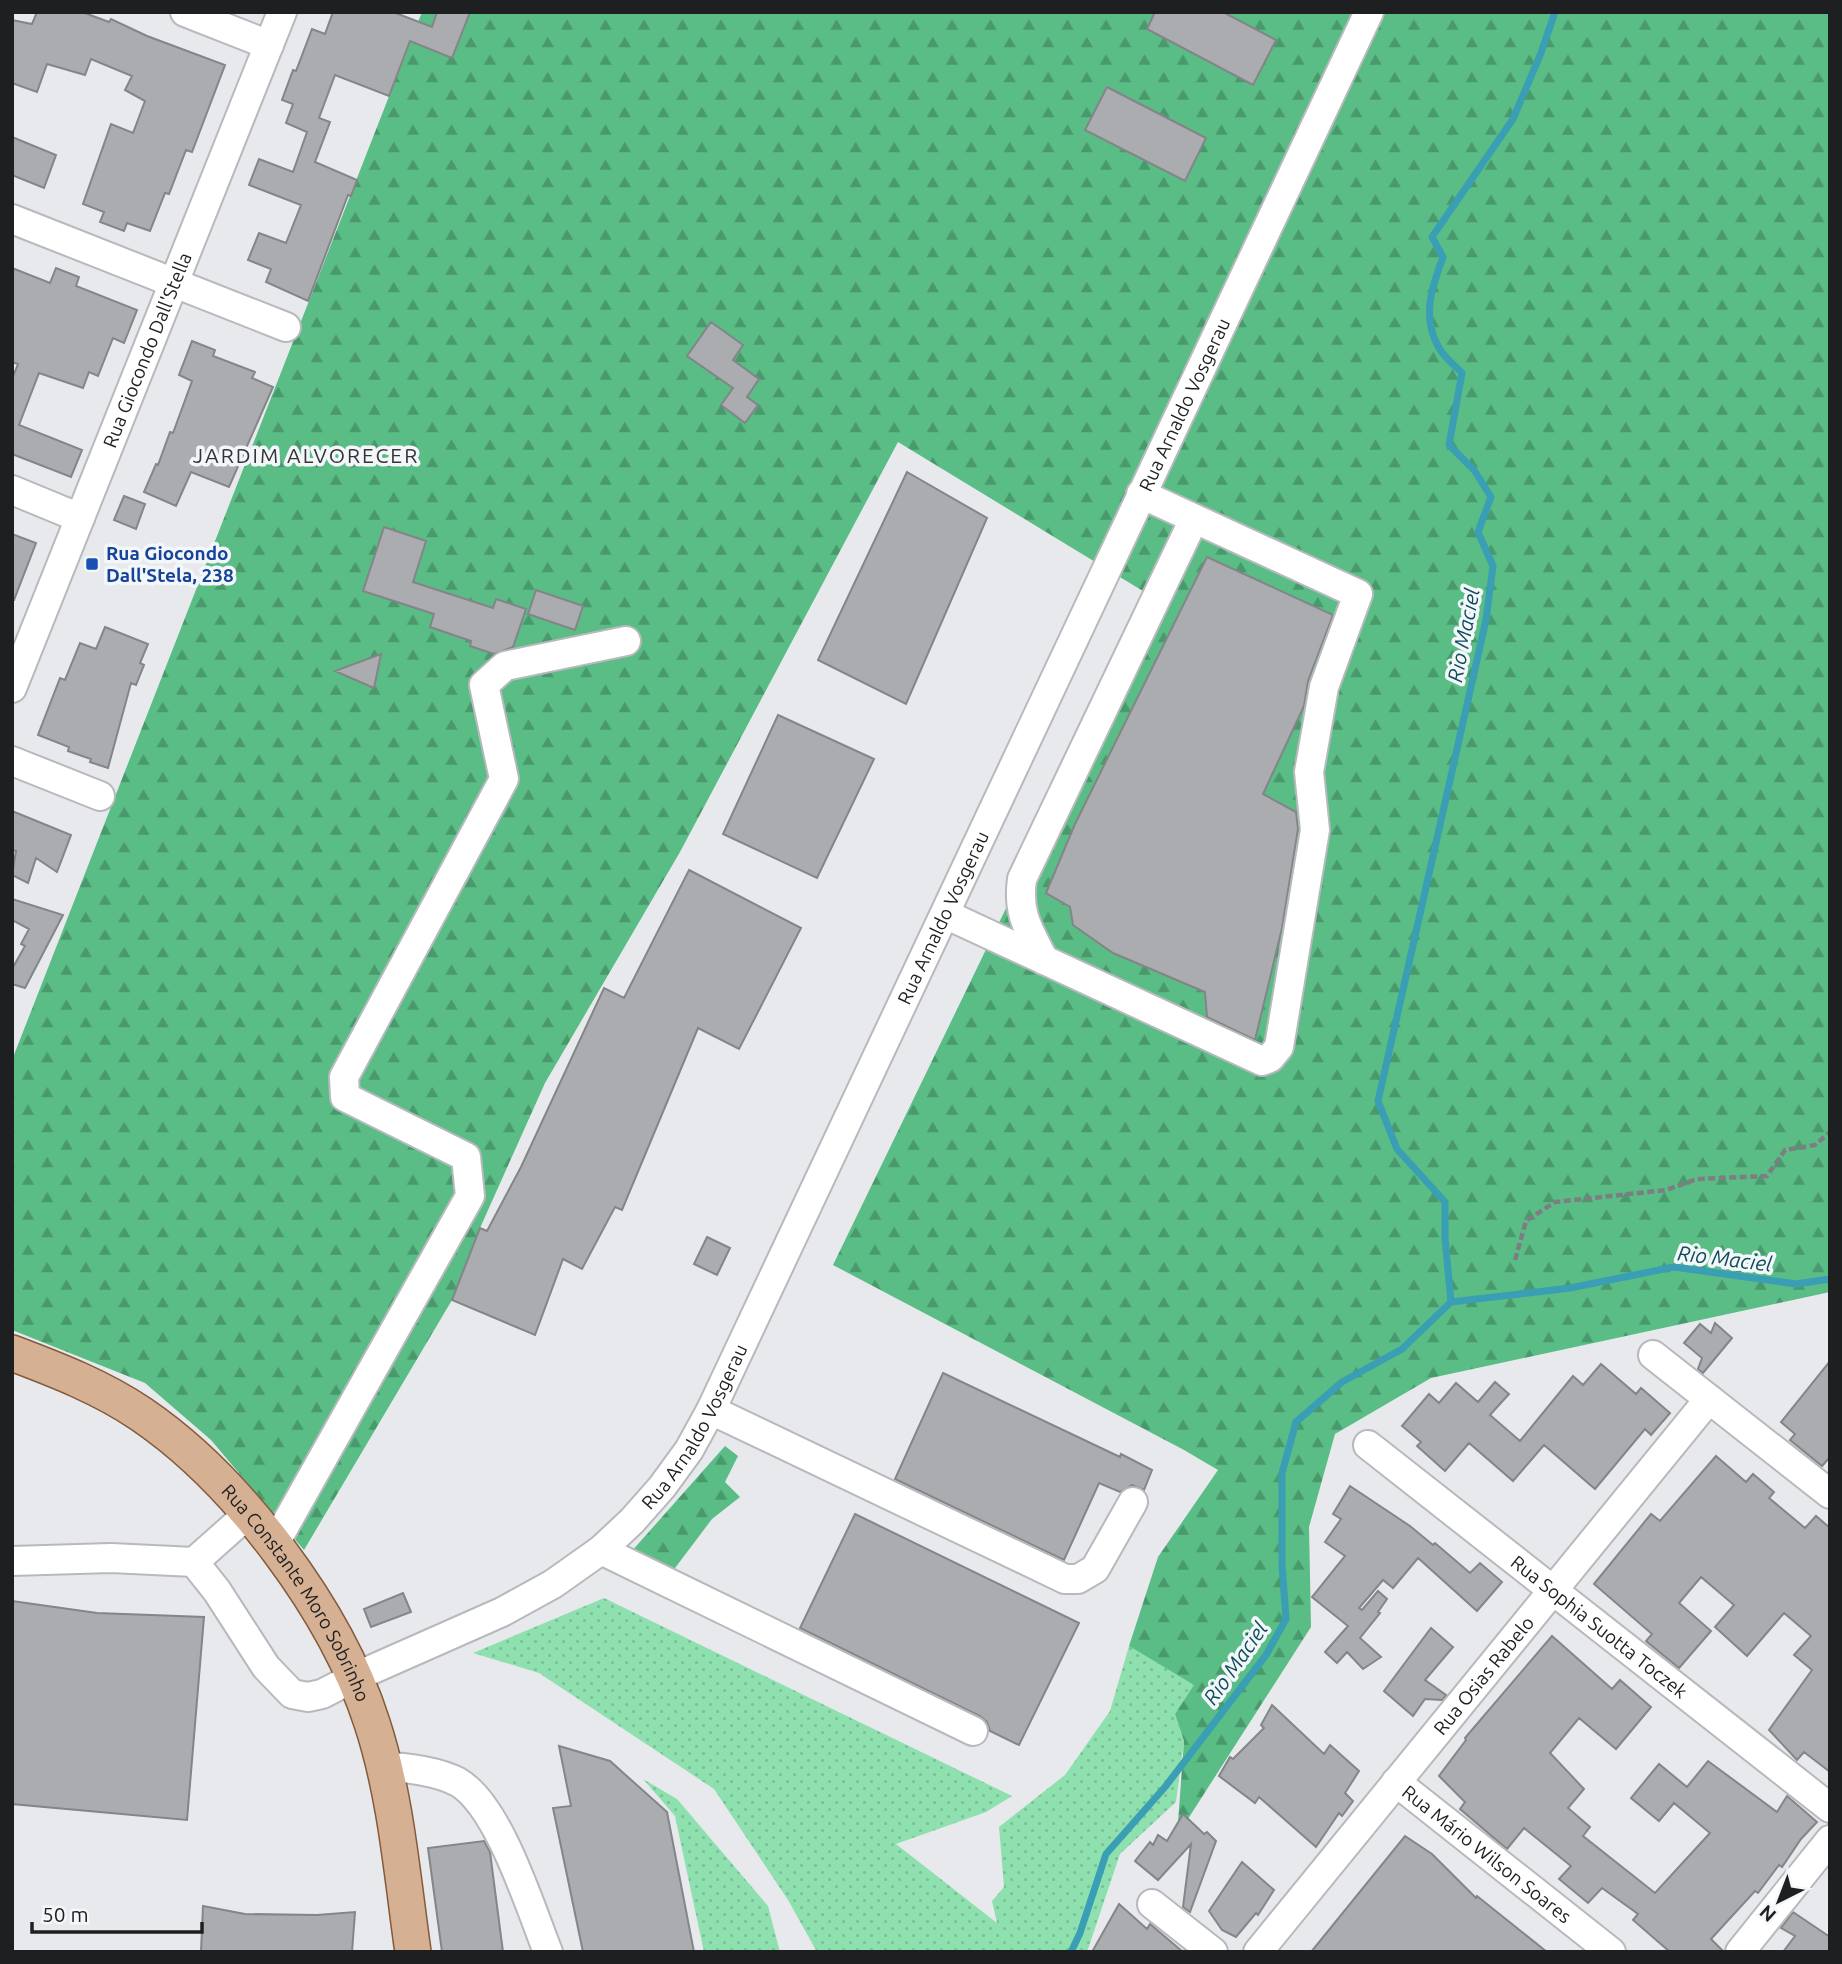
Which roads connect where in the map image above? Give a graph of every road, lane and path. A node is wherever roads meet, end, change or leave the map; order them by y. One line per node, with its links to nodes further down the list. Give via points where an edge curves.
1 (185, 12): 4 (street)
2 (282, 12): 4 (street, Rua Giocondo Dall'Stella)
3 (1369, 12): 9 (street, Rua Arnaldo Vosgerau)
4 (269, 45): 6 (street, Rua Giocondo Dall'Stella)
5 (12, 219): 6 (street)
6 (174, 283): 7 (street); 10 (street, Rua Giocondo Dall'Stella)
7 (286, 327)
8 (12, 490): 10 (street)
9 (1141, 494): 11 (street); 16 (street, Rua Arnaldo Vosgerau)
10 (80, 518): 13 (street, Rua Giocondo Dall'Stella)
11 (1195, 519): 17 (street, via 1022,879 1019,900); 17 (street, via 1357,594 1324,687 1309,772 1315,830 1279,1047 1262,1061)
12 (626, 641): 28 (street, via 505,666 484,685 504,779 344,1077 345,1097 466,1157 470,1196)
13 (12, 688)
14 (12, 761): 15 (street)
15 (100, 796)
16 (944, 914): 17 (street); 23 (street, Rua Arnaldo Vosgerau)
17 (1044, 960)
18 (1830, 1132): 19 (path, via 1815,1146 1785,1150 1767,1176 1697,1179 1666,1190 1555,1202 1526,1221)
19 (1515, 1260)
20 (12, 1353): 27 (main road, Rua Constante Moro Sobrinho, via 73,1377 140,1413 199,1460)
21 (1653, 1355): 22 (street)
22 (1709, 1399): 25 (street); 32 (street, Rua Osias Rabelo)
23 (724, 1415): 26 (street, via 1065,1579 1078,1579 1095,1569); 29 (street, Rua Arnaldo Vosgerau, via 632,1521)
24 (1368, 1445): 32 (street, Rua Sophia Suotta Toczek)
25 (1830, 1494)
26 (1133, 1502)
27 (248, 1514): 28 (main road, Rua Constante Moro Sobrinho); 31 (street)
28 (274, 1545): 33 (main road, Rua Constante Moro Sobrinho, via 304,1586)
29 (600, 1550): 33 (street, Rua Arnaldo Vosgerau, via 553,1584 502,1612); 34 (street)
30 (12, 1562): 31 (street, via 111,1558)
31 (194, 1562): 33 (street, Rua Arnaldo Vosgerau, via 266,1667 292,1694 322,1694)
32 (1553, 1590): 36 (street, Rua Osias Rabelo); 37 (street, Rua Sophia Suotta Toczek)
33 (355, 1677): 35 (main road, Rua Constante Moro Sobrinho)
34 (973, 1731)
35 (385, 1767): 40 (main road, Rua Constante Moro Sobrinho); 41 (street, via 410,1768 458,1783 486,1809)
36 (1396, 1783): 43 (street, Rua Osias Rabelo); 44 (street, Rua Mário Wilson Soares)
37 (1830, 1808)
38 (1830, 1840): 45 (street)
39 (1152, 1904): 42 (street)
40 (413, 1952)
41 (548, 1952)
42 (1213, 1952)
43 (1258, 1952)
44 (1611, 1952)
45 (1740, 1952)

